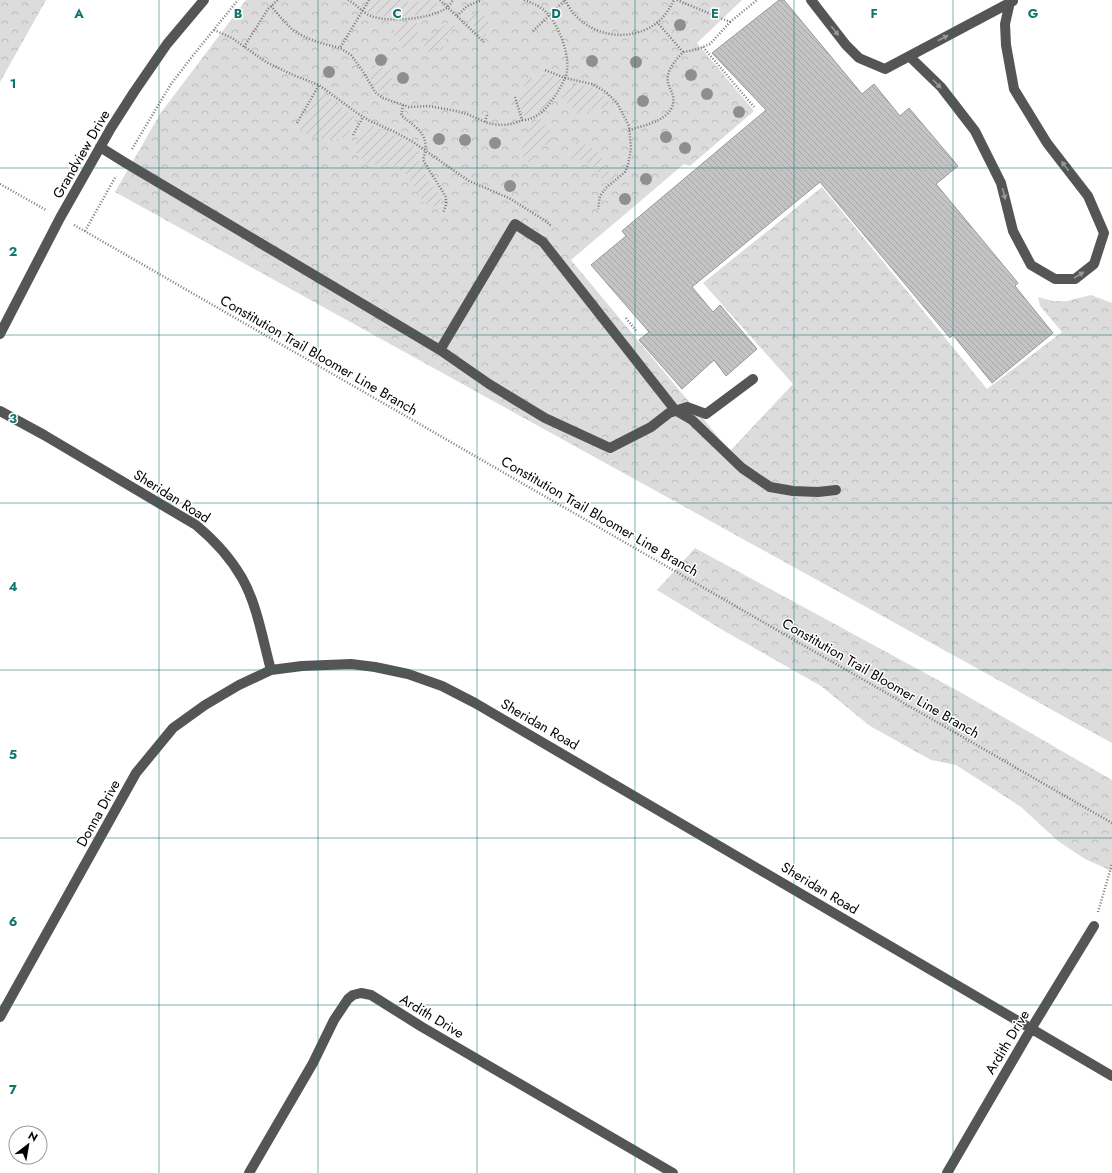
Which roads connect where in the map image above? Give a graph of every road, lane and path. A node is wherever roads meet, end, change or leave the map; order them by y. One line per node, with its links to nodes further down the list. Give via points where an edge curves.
1 (204, 0): 43 (street, Grandview Drive, via 167,44)
2 (238, 0): 22 (path)
3 (278, 0): 15 (path)
4 (348, 0): 17 (path)
5 (369, 0): 17 (path)
6 (440, 0): 16 (path)
7 (453, 0): 16 (path)
8 (482, 0): 18 (path, via 466,6)
9 (524, 0): 19 (path)
10 (565, 0): 19 (path); 20 (path, via 575,15 589,27 606,34 624,35 642,31)
11 (676, 0): 20 (path); 21 (path)
12 (757, 0): 21 (path)
13 (812, 0): 29 (street, one-way to 29, via 859,58 885,69)
14 (1013, 1): 29 (street, one-way to 14); 29 (street, one-way to 14, via 941,87 975,131 1001,183 1013,231 1031,265 1055,279 1075,279 1094,264 1104,233 1088,196 1048,143 1014,89 1005,24)
15 (271, 6): 25 (path); 27 (path, via 302,36)
16 (448, 7): 17 (path, via 434,14 399,20 381,19); 18 (path)
17 (363, 10): 27 (path)
18 (457, 16): 24 (path)
19 (549, 16): 23 (path); 31 (path, via 560,33 565,51 568,71)
20 (658, 22): 28 (path)
21 (730, 22): 26 (path, via 710,44)
22 (214, 30): 25 (path); 45 (path, via 171,84)
23 (533, 31)
24 (484, 42)
25 (244, 47): 32 (path, via 266,62)
26 (703, 47): 28 (path); 35 (path)
27 (340, 48): 34 (path, via 351,55 375,92)
28 (683, 52): 41 (path, via 672,65 668,76 674,102 668,114 647,125)
29 (909, 56)
30 (545, 70): 31 (path)
31 (565, 78): 38 (path, via 554,99 546,107 536,116); 41 (path, via 592,84 606,92 617,104)
32 (319, 86): 37 (path); 40 (path)
33 (515, 97): 38 (path)
34 (402, 105): 39 (path, via 456,110); 44 (path, via 401,115 425,138)
35 (754, 107)
36 (487, 114): 39 (path)
37 (363, 117): 42 (path); 44 (path)
38 (522, 120): 39 (path, via 515,124 502,125)
39 (485, 122)
40 (297, 123)
41 (629, 130): 48 (path, via 631,148 628,165 625,172 600,196)
42 (353, 135)
43 (100, 147): 45 (street); 55 (street, Grandview Drive)
44 (426, 151): 49 (path, via 423,160 446,197); 51 (path, via 469,181 509,198 547,222)
45 (124, 162): 52 (path); 56 (street)
46 (0, 184): 47 (path)
47 (42, 208)
48 (598, 209)
49 (443, 213)
50 (78, 227): 52 (path, Constitution Trail Bloomer Line Branch)
51 (552, 228)
52 (85, 231): 62 (path, Constitution Trail Bloomer Line Branch)
53 (622, 314): 54 (path)
54 (637, 332)
55 (0, 334)
56 (440, 350): 58 (street, via 545,418 610,448 651,427); 58 (street, via 515,224 543,242)
57 (753, 379): 58 (street, via 706,414 687,407)
58 (675, 410): 60 (street, via 692,420 742,468 770,487 793,491)
59 (0, 411): 61 (street, Sheridan Road, via 196,525 212,538 242,579 256,613)
60 (836, 490)
61 (271, 670): 65 (street, Donna Drive, via 205,705 173,728 136,773); 66 (street, Sheridan Road, via 351,664 376,666 442,686 475,702)
62 (1112, 823)
63 (1112, 864): 64 (path)
64 (1094, 926): 66 (street, Ardith Drive)
65 (0, 1017)
66 (1031, 1029): 67 (street, Sheridan Road); 70 (street, Ardith Drive)
67 (1112, 1076)
68 (249, 1173): 69 (street, Ardith Drive, via 313,1062 334,1020 348,999 361,993 371,995)
69 (673, 1173)
70 (947, 1173)

